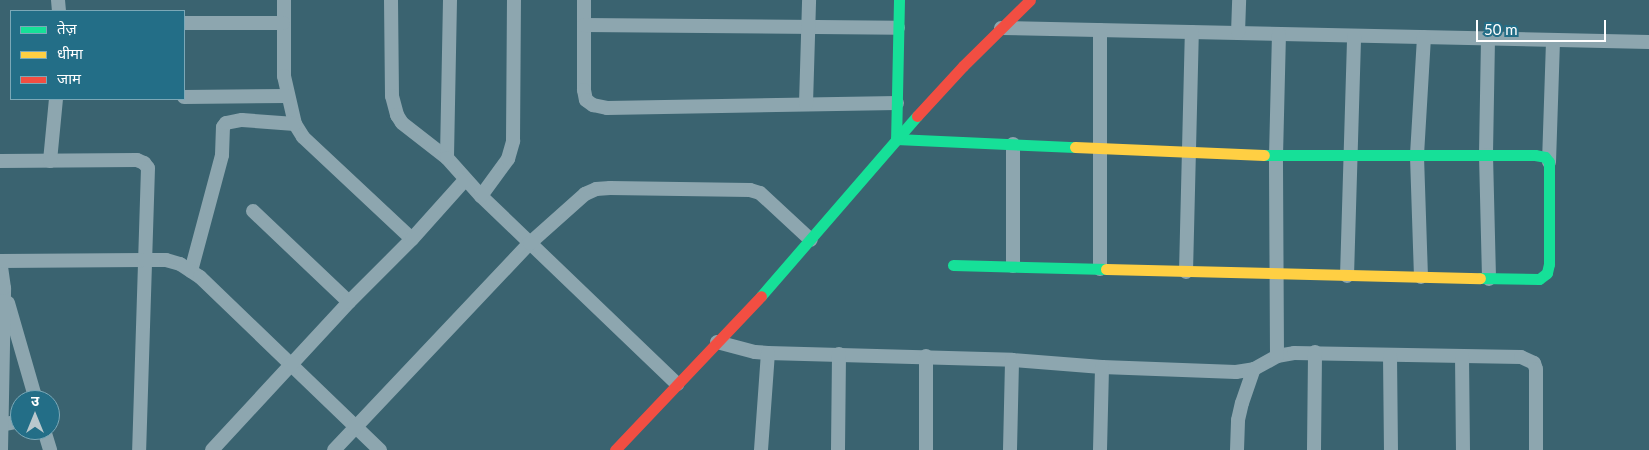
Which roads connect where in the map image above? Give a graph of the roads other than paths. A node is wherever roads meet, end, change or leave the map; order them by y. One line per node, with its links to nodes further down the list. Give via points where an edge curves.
1 (284, 0): 11 (street)
2 (391, 0): 39 (street, via 392,96 397,115 402,123)
3 (450, 0): 39 (street)
4 (514, 0): 44 (street, via 513,141 508,158)
5 (584, 0): 12 (street)
6 (809, 0): 13 (street)
7 (899, 0): 14 (street)
8 (1030, 0): 15 (street)
9 (1239, 0): 18 (street)
10 (185, 23): 11 (street)
11 (283, 23): 25 (street)
12 (584, 25): 13 (street); 29 (street, via 584,90 586,100 593,105 607,108)
13 (808, 27): 14 (street); 29 (street)
14 (898, 28): 28 (street)
15 (1000, 28): 16 (street); 31 (street)
16 (1100, 30): 17 (street); 33 (street)
17 (1192, 32): 18 (street); 34 (street)
18 (1238, 33): 19 (street)
19 (1280, 34): 20 (street); 38 (street)
20 (1354, 36): 21 (street); 35 (street)
21 (1424, 37): 22 (street); 36 (street)
22 (1488, 39): 23 (street); 37 (street)
23 (1553, 40): 24 (street); 42 (street)
24 (1649, 42)
25 (287, 96): 26 (street); 30 (street)
26 (185, 97)
27 (56, 100): 41 (street)
28 (897, 103): 29 (street); 31 (street)
29 (806, 104)
30 (295, 124): 46 (street, via 303,137); 53 (street, via 242,120 226,123 223,127 222,155)
31 (896, 140): 32 (street); 47 (street)
32 (1013, 144): 33 (street); 51 (street)
33 (1101, 148): 34 (street); 52 (street)
34 (1188, 152): 38 (street); 54 (street)
35 (1350, 155): 36 (street); 38 (street); 56 (street)
36 (1417, 155): 37 (street); 57 (street)
37 (1486, 155): 42 (street, via 1535,155 1544,156); 58 (street)
38 (1276, 156): 55 (street)
39 (448, 158): 43 (street)
40 (0, 161): 41 (street)
41 (50, 161): 49 (street, via 137,160 144,163 148,168 148,178)
42 (1549, 162): 58 (street, via 1547,273 1540,279)
43 (465, 180): 44 (street); 46 (street)
44 (481, 196): 48 (street)
45 (253, 211): 60 (street)
46 (412, 239): 60 (street)
47 (811, 240): 48 (street, via 768,200 750,190 610,188 585,194); 61 (street)
48 (530, 243): 73 (street); 76 (street)
49 (144, 260): 53 (street, via 166,260); 59 (street, via 0,261); 78 (street)
50 (953, 265): 51 (street)
51 (1013, 266): 52 (street)
52 (1100, 269): 54 (street)
53 (191, 271): 70 (street)
54 (1186, 272): 55 (street)
55 (1275, 273): 56 (street); 66 (street)
56 (1347, 276): 57 (street)
57 (1421, 277): 58 (street)
58 (1489, 279)
59 (4, 288): 74 (street); 75 (street)
60 (349, 302): 70 (street)
61 (717, 342): 63 (street); 73 (street)
62 (1315, 352): 66 (street); 67 (street); 89 (street)
63 (768, 353): 64 (street); 83 (street)
64 (839, 354): 65 (street); 84 (street)
65 (926, 356): 69 (street); 85 (street)
66 (1277, 356): 72 (street)
67 (1390, 356): 68 (street); 90 (street)
68 (1462, 356): 91 (street); 92 (street, via 1521,357 1534,362)
69 (1012, 360): 71 (street); 86 (street)
70 (291, 366): 76 (street); 79 (street)
71 (1102, 368): 72 (street); 87 (street)
72 (1254, 370): 88 (street, via 1240,412)
73 (677, 384): 82 (street)
74 (33, 390)
75 (1, 425): 77 (street)
76 (356, 428): 80 (street); 81 (street)
77 (0, 450)
78 (139, 450)
79 (212, 450)
80 (334, 450)
81 (380, 450)
82 (615, 450)
83 (762, 450)
84 (838, 450)
85 (926, 450)
86 (1010, 450)
87 (1100, 450)
88 (1237, 450)
89 (1314, 450)
90 (1391, 450)
91 (1463, 450)
92 (1536, 450)

